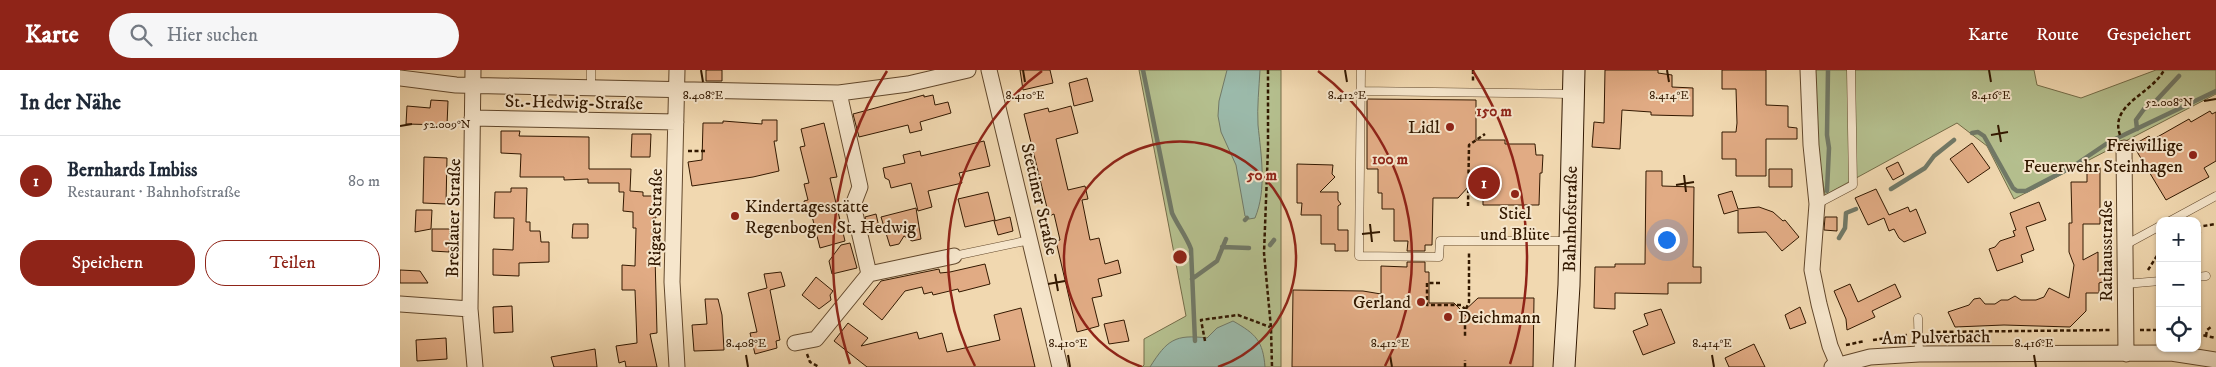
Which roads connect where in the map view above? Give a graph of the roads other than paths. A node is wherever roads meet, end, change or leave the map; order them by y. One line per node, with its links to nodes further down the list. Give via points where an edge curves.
1 (591, 70): 11 (lane)
2 (677, 70): 12 (street, Rigaer Straße)
3 (968, 70): 14 (street, St.-Hedwig-Straße, via 908,84)
4 (989, 70): 23 (street, Stettiner Straße)
5 (1361, 70): 13 (lane)
6 (1574, 70): 15 (street, Bahnhofstraße)
7 (1808, 70): 20 (street, via 1810,145)
8 (1851, 70): 20 (lane, via 1853,185)
9 (400, 78): 10 (street, St.-Hedwig-Straße)
10 (473, 78): 11 (street, St.-Hedwig-Straße); 16 (street, Breslauer Straße)
11 (591, 87): 12 (street, St.-Hedwig-Straße)
12 (676, 91): 14 (street, St.-Hedwig-Straße); 17 (street, Rigaer Straße)
13 (1360, 91): 15 (lane); 24 (lane, via 1359,256 1440,257 1440,242)
14 (839, 93): 27 (street, via 860,187 854,206)
15 (1573, 94): 24 (street, Bahnhofstraße)
16 (472, 118): 17 (street, St.-Hedwig-Straße); 33 (street, Breslauer Straße)
17 (676, 122): 43 (street, Rigaer Straße, via 672,282)
18 (2124, 148): 25 (street, Rathausstraße)
19 (2216, 196): 21 (lane)
20 (1817, 204): 41 (street, via 1812,270)
21 (2177, 217)
22 (2156, 228): 25 (lane)
23 (1030, 240): 26 (lane); 44 (street, Stettiner Straße)
24 (1570, 241): 45 (street, Bahnhofstraße)
25 (2125, 245): 31 (street, Rathausstraße)
26 (954, 256): 27 (street)
27 (870, 274): 35 (street, via 816,339)
28 (2206, 276): 29 (lane)
29 (2201, 277)
30 (2156, 281): 31 (lane)
31 (2125, 284): 37 (street, Rathausstraße, via 2126,330)
32 (400, 304): 33 (street)
33 (470, 309): 42 (street, Breslauer Straße)
34 (1918, 318): 36 (lane)
35 (795, 343)
36 (1919, 354): 38 (street, Am Pulverbach); 40 (street, Am Pulverbach)
37 (2121, 358): 38 (street, Am Pulverbach); 39 (street, Am Pulverbach, via 2171,353)
38 (1982, 360)
39 (2216, 360)
40 (1902, 361): 41 (street, Am Pulverbach, via 1870,357)
41 (1835, 366)
42 (475, 367)
43 (676, 367)
44 (1060, 367)
45 (1564, 367)

